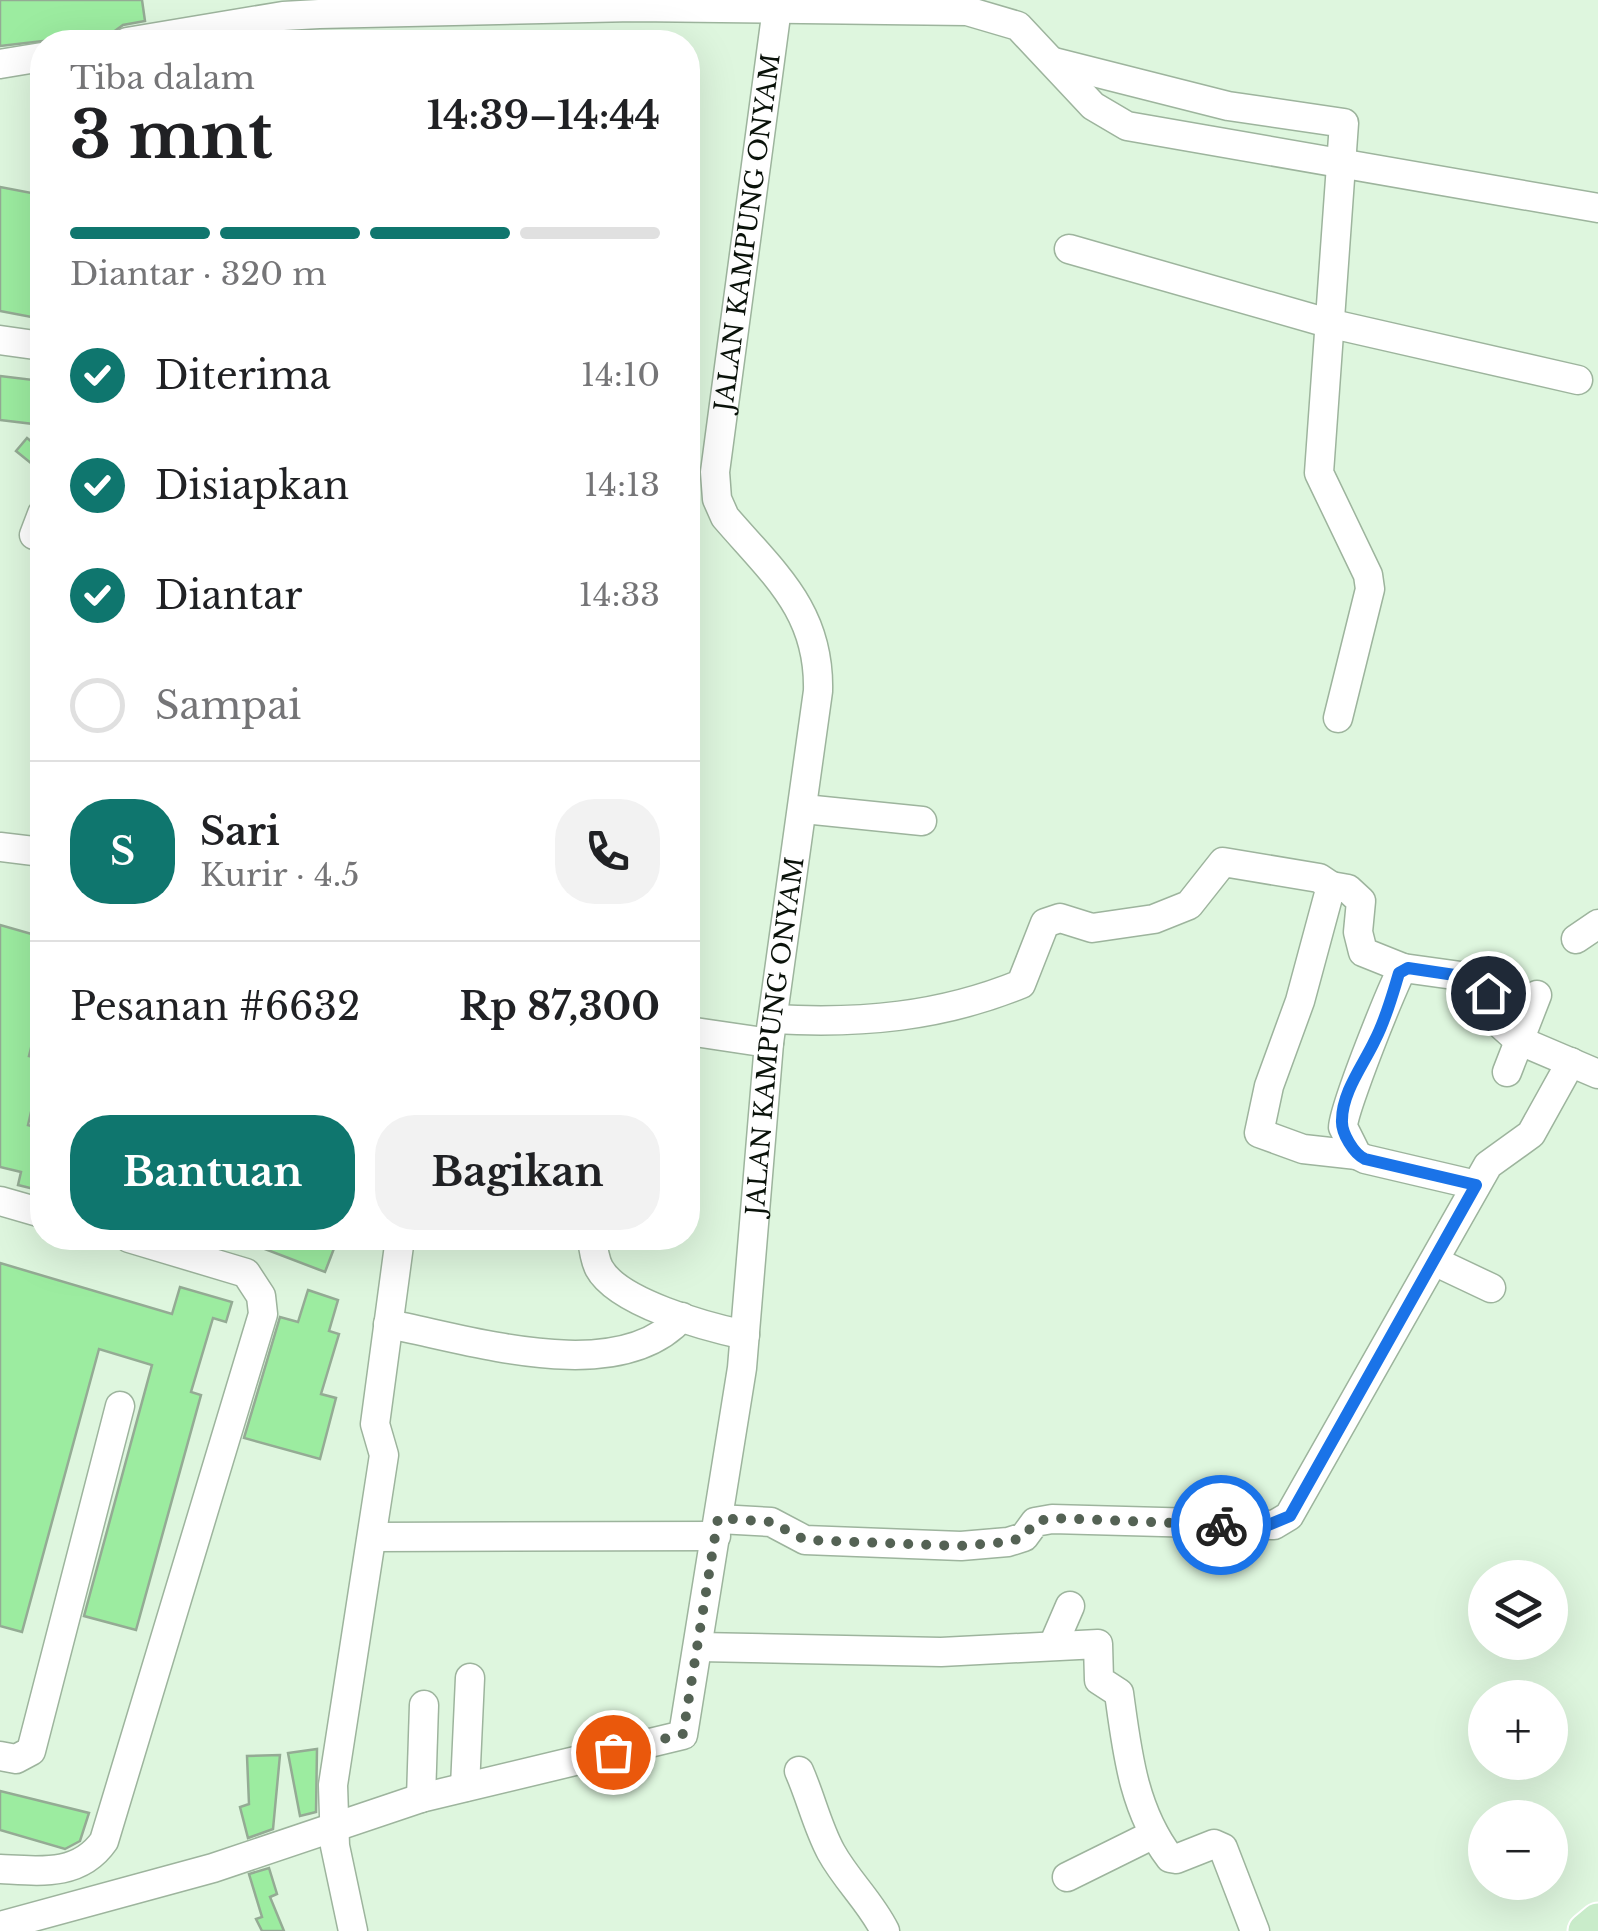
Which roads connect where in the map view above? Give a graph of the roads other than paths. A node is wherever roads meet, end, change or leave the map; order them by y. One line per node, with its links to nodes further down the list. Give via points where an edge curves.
1 (634, 3): 3 (street); 4 (street)
2 (968, 5): 4 (street); 7 (street, via 1018,26)
3 (371, 7): 5 (street)
4 (777, 8): 17 (street, JALAN KAMPUNG ONYAM, via 715,472 726,517 804,613 813,637 818,691)
5 (199, 30)
6 (30, 60): 8 (street)
7 (1054, 62): 9 (street, via 1114,121); 9 (street, via 1228,106 1344,123)
8 (0, 64)
9 (1343, 163): 10 (street); 12 (street)
10 (1598, 208)
11 (1069, 249): 12 (street)
12 (1328, 324): 15 (street); 16 (street, via 1319,473 1370,580)
13 (0, 340): 14 (street)
14 (30, 344)
15 (1578, 380)
16 (1338, 718)
17 (804, 809): 18 (street); 25 (street, JALAN KAMPUNG ONYAM)
18 (922, 821)
19 (0, 847): 20 (street)
20 (30, 851)
21 (1331, 886): 22 (street, via 1361,900 1363,952); 25 (street, via 1319,878 1223,862 1189,905 1154,919 1092,928 1060,918 1046,923 1021,984 965,1007); 30 (street, via 1259,1133 1303,1149)
22 (1403, 968): 26 (street, via 1468,977 1488,993 1497,1021); 30 (street, via 1342,1117)
23 (1536, 995): 26 (street)
24 (700, 1031): 25 (street)
25 (771, 1031): 41 (street, JALAN KAMPUNG ONYAM)
26 (1518, 1040): 27 (street); 28 (street)
27 (1571, 1062): 29 (street); 31 (street, via 1532,1134 1488,1165)
28 (1506, 1072)
29 (1598, 1074)
30 (1358, 1156): 31 (street)
31 (1476, 1185): 37 (street)
32 (0, 1201): 33 (street)
33 (30, 1210)
34 (169, 1250): 56 (street, via 246,1273 261,1296 263,1314 104,1841 94,1855 52,1872)
35 (398, 1250): 40 (street)
36 (594, 1250): 39 (street, via 613,1285)
37 (1436, 1262): 38 (street); 43 (street, via 1290,1516 1274,1526 1052,1518 1008,1542 960,1546 805,1540 771,1522)
38 (1491, 1288)
39 (682, 1318): 40 (street, via 654,1342 555,1354); 41 (street)
40 (388, 1324): 44 (street, via 375,1424 384,1455)
41 (745, 1335): 43 (street, JALAN KAMPUNG ONYAM)
42 (120, 1406): 50 (street, via 32,1751)
43 (717, 1528): 44 (street); 47 (street, JALAN KAMPUNG ONYAM)
44 (374, 1537): 54 (street, via 341,1716)
45 (1070, 1606): 46 (street)
46 (1054, 1643): 47 (street, via 941,1652); 55 (street, via 1099,1646 1099,1680 1119,1693 1129,1772)
47 (698, 1647): 52 (street, JALAN KAMPUNG ONYAM, via 683,1734)
48 (470, 1678): 52 (street)
49 (424, 1705): 53 (street)
50 (0, 1756)
51 (799, 1771): 61 (street, via 832,1855)
52 (465, 1787): 53 (street, JALAN KAMPUNG ONYAM)
53 (421, 1798): 54 (street, JALAN KAMPUNG ONYAM)
54 (333, 1827): 59 (street, JALAN KAMPUNG ONYAM, via 213,1868); 60 (street)
55 (1154, 1834): 57 (street); 62 (street, via 1176,1859 1214,1844 1223,1848)
56 (0, 1869)
57 (1067, 1876)
58 (1598, 1921): 63 (main road)
59 (0, 1926)
60 (353, 1931)
61 (884, 1931)
62 (1256, 1931)
63 (1586, 1931)

